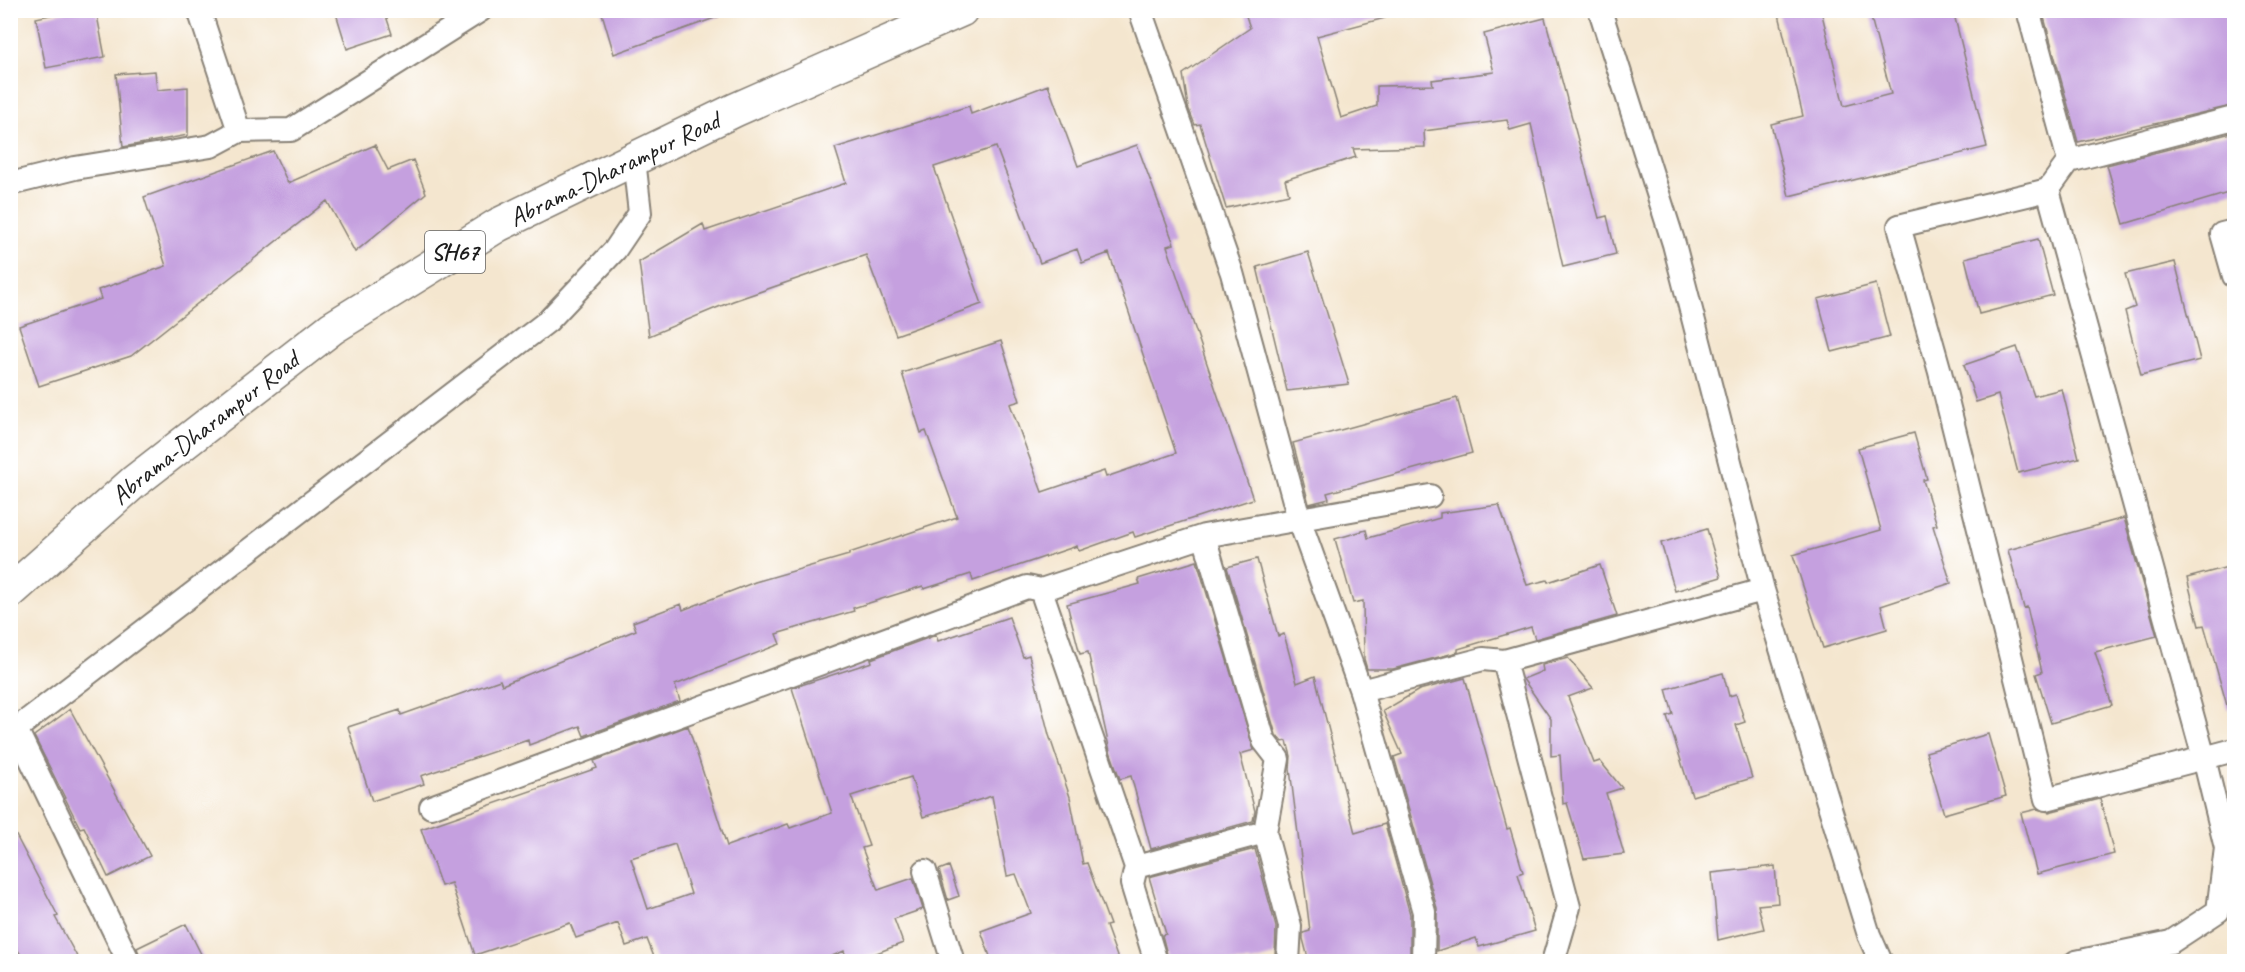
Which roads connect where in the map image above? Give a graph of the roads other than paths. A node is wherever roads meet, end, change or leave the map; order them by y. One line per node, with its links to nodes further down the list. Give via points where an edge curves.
1 (199, 10): 9 (street)
2 (481, 10): 9 (street, via 291,130)
3 (961, 10): 7 (main road, Abrama-Dharampur Road / SH67)
4 (1140, 10): 17 (street, via 1232,273)
5 (1600, 10): 19 (street, via 1674,244)
6 (2028, 10): 11 (street)
7 (924, 18): 10 (main road, Abrama-Dharampur Road / SH67)
8 (2235, 118): 11 (street)
9 (239, 131): 12 (street, via 211,146 75,168)
10 (634, 159): 21 (main road, Abrama-Dharampur Road / SH67, via 498,225 332,328 134,482); 30 (street, via 640,213 615,250 548,321 16,729)
11 (2069, 161): 13 (street)
12 (10, 184)
13 (2048, 190): 25 (street); 25 (street, via 1899,226 1940,372 2046,799)
14 (2235, 231): 15 (street, via 2222,234)
15 (2235, 276)
16 (1430, 496): 17 (street)
17 (1299, 519): 18 (street); 23 (street)
18 (1204, 536): 20 (street); 27 (street, via 1264,741 1278,759)
19 (1762, 590): 22 (street); 36 (street, via 1869,935)
20 (1041, 591): 26 (street, via 1027,587); 28 (street)
21 (10, 592)
22 (1504, 661): 23 (street, via 1483,659); 35 (street, via 1569,908)
23 (1361, 691): 34 (street, via 1424,912)
24 (2235, 750): 25 (street)
25 (2204, 758): 37 (street, via 2226,848 2217,911 2171,942)
26 (431, 807)
27 (1265, 832): 28 (street); 33 (street, via 1290,926)
28 (1136, 867): 32 (street, via 1132,884)
29 (925, 871): 31 (street)
30 (129, 962)
31 (953, 962)
32 (1156, 962)
33 (1288, 962)
34 (1423, 962)
35 (1553, 962)
36 (1881, 962)
37 (2076, 962)

